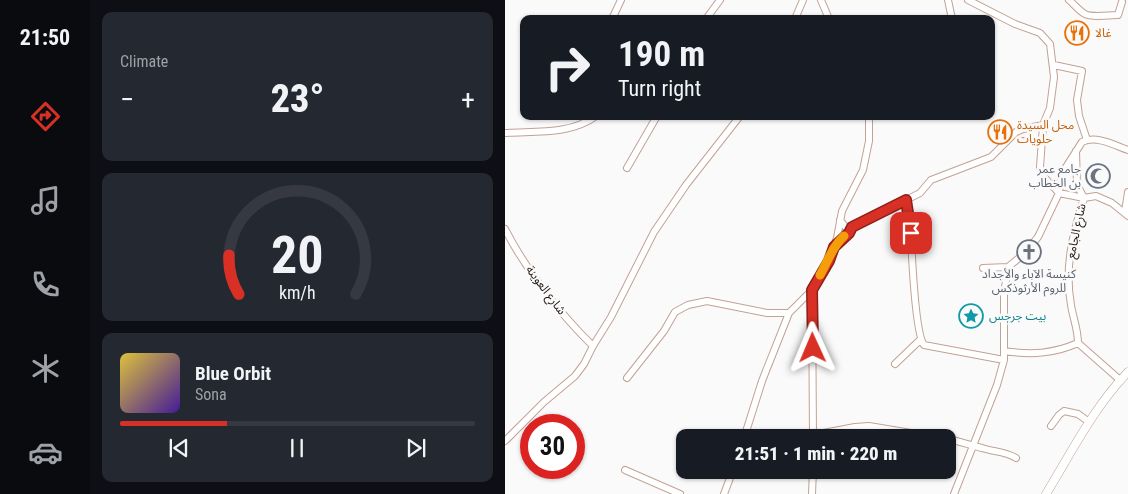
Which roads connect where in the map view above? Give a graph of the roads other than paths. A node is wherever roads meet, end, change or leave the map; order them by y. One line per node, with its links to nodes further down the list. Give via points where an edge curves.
1 (621, 0): 9 (street)
2 (720, 0): 10 (street)
3 (803, 0): 11 (street)
4 (821, 0): 12 (street)
5 (948, 0): 13 (street)
6 (968, 0): 14 (street, via 1040,33 1050,44)
7 (1069, 0): 8 (street, via 1085,15 1094,17 1118,15)
8 (1122, 2)
9 (614, 15)
10 (708, 15)
11 (797, 15)
12 (827, 15)
13 (951, 15)
14 (1053, 65): 19 (street, via 1050,108); 21 (street, via 1082,71 1077,100)
15 (589, 120): 20 (street, via 576,128 557,131)
16 (655, 120): 24 (street)
17 (737, 120): 41 (street, via 654,232)
18 (869, 120): 30 (street, via 869,141 863,170)
19 (1043, 126): 26 (street, via 1040,167); 28 (street, via 1016,132 991,157 931,180 920,193)
20 (505, 133)
21 (1087, 140): 22 (street); 23 (street, via 1107,142)
22 (1076, 149): 26 (street, via 1061,175); 27 (street, شارع الجامع, via 1077,185)
23 (1128, 150)
24 (627, 168)
25 (1128, 192): 29 (street)
26 (1059, 193): 27 (street); 35 (street, via 1038,237)
27 (1084, 198): 29 (street, via 1096,196); 40 (street, شارع الجامع, via 1071,244 1069,266)
28 (906, 200): 32 (street); 39 (street, via 910,214)
29 (1126, 214)
30 (840, 220): 32 (street); 33 (street)
31 (505, 230): 41 (street, شارع العوينة, via 514,248 550,297)
32 (848, 230): 33 (street, via 841,236); 34 (street)
33 (838, 234): 34 (street)
34 (834, 247): 37 (street)
35 (1008, 267): 36 (street); 42 (street, via 1004,294)
36 (983, 268)
37 (812, 290): 38 (street); 51 (street)
38 (789, 313): 46 (street, via 707,301 689,305 675,312); 50 (street)
39 (920, 340): 43 (street, via 924,345); 44 (street)
40 (1078, 342): 42 (street, via 1041,354); 47 (street)
41 (593, 346): 54 (street, via 575,376 543,402)
42 (1004, 351): 43 (street)
43 (1004, 360): 56 (street)
44 (895, 364)
45 (1128, 372): 47 (street)
46 (627, 378)
47 (1120, 380): 48 (street)
48 (1089, 422): 49 (street, via 1078,414 1064,411); 65 (street)
49 (1051, 426)
50 (747, 429)
51 (813, 429)
52 (846, 429): 53 (street, via 869,426)
53 (887, 429)
54 (505, 441)
55 (956, 441): 56 (street)
56 (973, 444): 57 (street, via 1009,453); 64 (street)
57 (1016, 458)
58 (625, 470): 61 (street)
59 (730, 479): 62 (street)
60 (813, 479): 63 (street)
61 (680, 494)
62 (724, 494)
63 (812, 494)
64 (955, 494)
65 (1046, 494)

